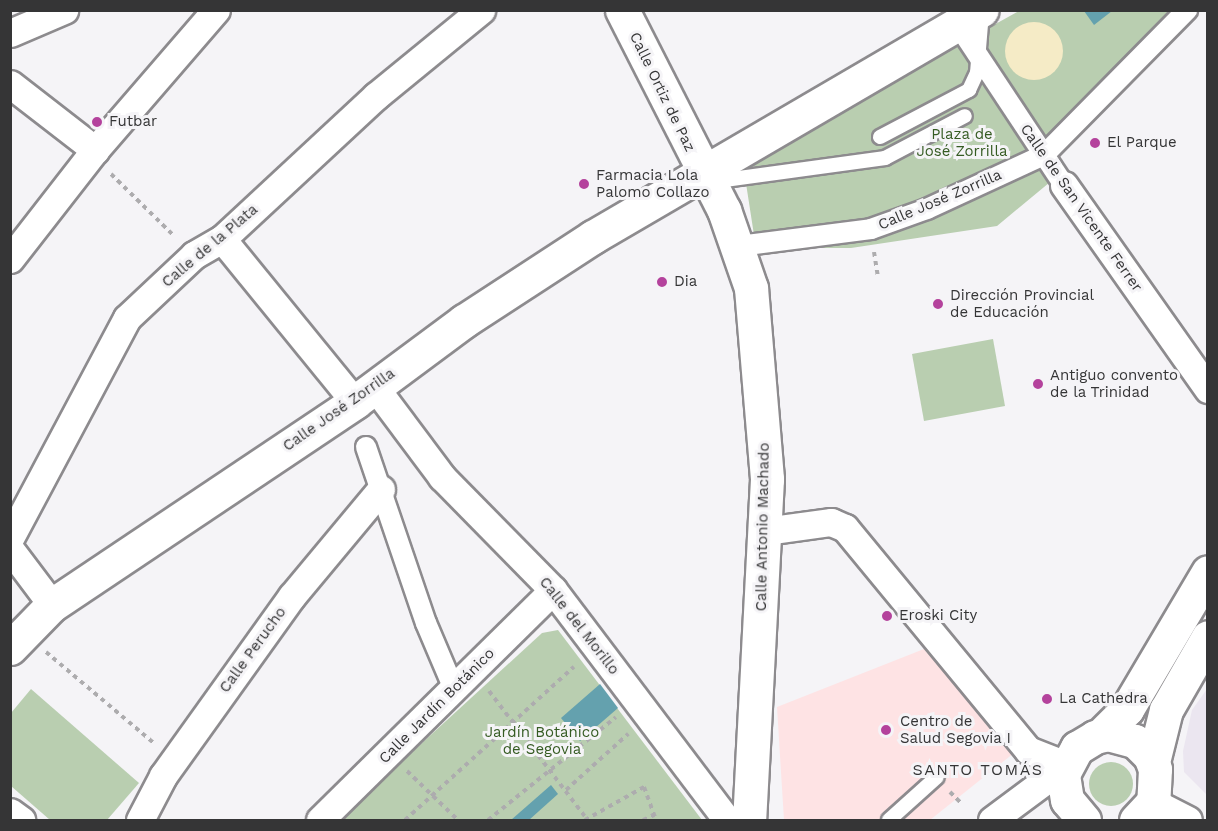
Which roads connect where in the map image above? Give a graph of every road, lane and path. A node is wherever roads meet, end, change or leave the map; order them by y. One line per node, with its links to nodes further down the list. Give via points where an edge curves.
1 (64, 10): 7 (street)
2 (216, 10): 12 (street)
3 (481, 10): 16 (street, Calle de la Plata, via 376,96)
4 (622, 10): 14 (street, Calle Ortiz de Paz)
5 (1187, 10): 13 (street, Calle José Zorrilla)
6 (974, 15): 8 (street, Calle de San Vicente Ferrer); 8 (lane); 14 (street, Calle José Zorrilla)
7 (10, 33)
8 (978, 56): 11 (lane, via 977,73 969,90); 13 (street, Calle de San Vicente Ferrer)
9 (10, 84): 12 (street)
10 (965, 116): 14 (lane, Calle José Zorrilla, via 885,158)
11 (880, 137)
12 (94, 152): 18 (path); 19 (street)
13 (1044, 155): 15 (street, Calle de San Vicente Ferrer); 17 (street, Calle José Zorrilla, via 927,209 872,229)
14 (706, 183): 17 (street, Calle Antonio Machado); 21 (street, Calle José Zorrilla, via 464,321)
15 (1064, 185): 20 (street, Calle de San Vicente Ferrer)
16 (222, 238): 18 (street, Calle de la Plata); 21 (street, Calle del Morillo)
17 (739, 246): 24 (street, Calle Antonio Machado, via 751,288 765,427)
18 (194, 255): 25 (street, Calle de la Plata, via 127,318 113,337)
19 (10, 259)
20 (1208, 389)
21 (364, 394): 28 (street, Calle del Morillo); 29 (street, Calle José Zorrilla)
22 (366, 447): 23 (street)
23 (381, 489): 33 (street, via 426,623); 37 (street, Calle Perucho, via 292,596)
24 (765, 531): 39 (street, via 831,522 845,528 1028,750); 59 (street, Calle Antonio Machado)
25 (10, 538)
26 (10, 549): 29 (street)
27 (1208, 572): 36 (street, via 1127,709)
28 (553, 590): 33 (street, Calle Jardín Botánico); 58 (street, Calle del Morillo)
29 (52, 605): 31 (street, Calle José Zorrilla)
30 (1208, 637): 38 (street, via 1166,710)
31 (17, 640): 37 (path)
32 (574, 667): 35 (path)
33 (454, 689): 51 (street, Calle Jardín Botánico)
34 (488, 689): 35 (path)
35 (512, 721): 41 (path); 44 (path)
36 (1101, 735): 38 (street, via 1129,738); 39 (street, via 1082,743)
37 (174, 760): 50 (street, Calle Perucho)
38 (1153, 762): 45 (street, via 1157,785)
39 (1066, 765): 48 (street, via 1063,783); 61 (street)
40 (402, 767): 44 (path)
41 (549, 769): 43 (path); 43 (path, via 615,716 629,734); 54 (path)
42 (937, 777): 60 (lane)
43 (566, 790): 55 (path)
44 (432, 797): 52 (path); 53 (path)
45 (1144, 811): 62 (street)
46 (10, 812): 49 (street)
47 (654, 815): 55 (path, via 644,786); 56 (path); 57 (path)
48 (1077, 816)
49 (21, 820)
50 (140, 820)
51 (320, 820)
52 (405, 820)
53 (457, 820)
54 (488, 820)
55 (586, 820)
56 (642, 820)
57 (656, 820)
58 (727, 820)
59 (749, 820)
60 (889, 820)
61 (992, 820)
62 (1188, 820)

